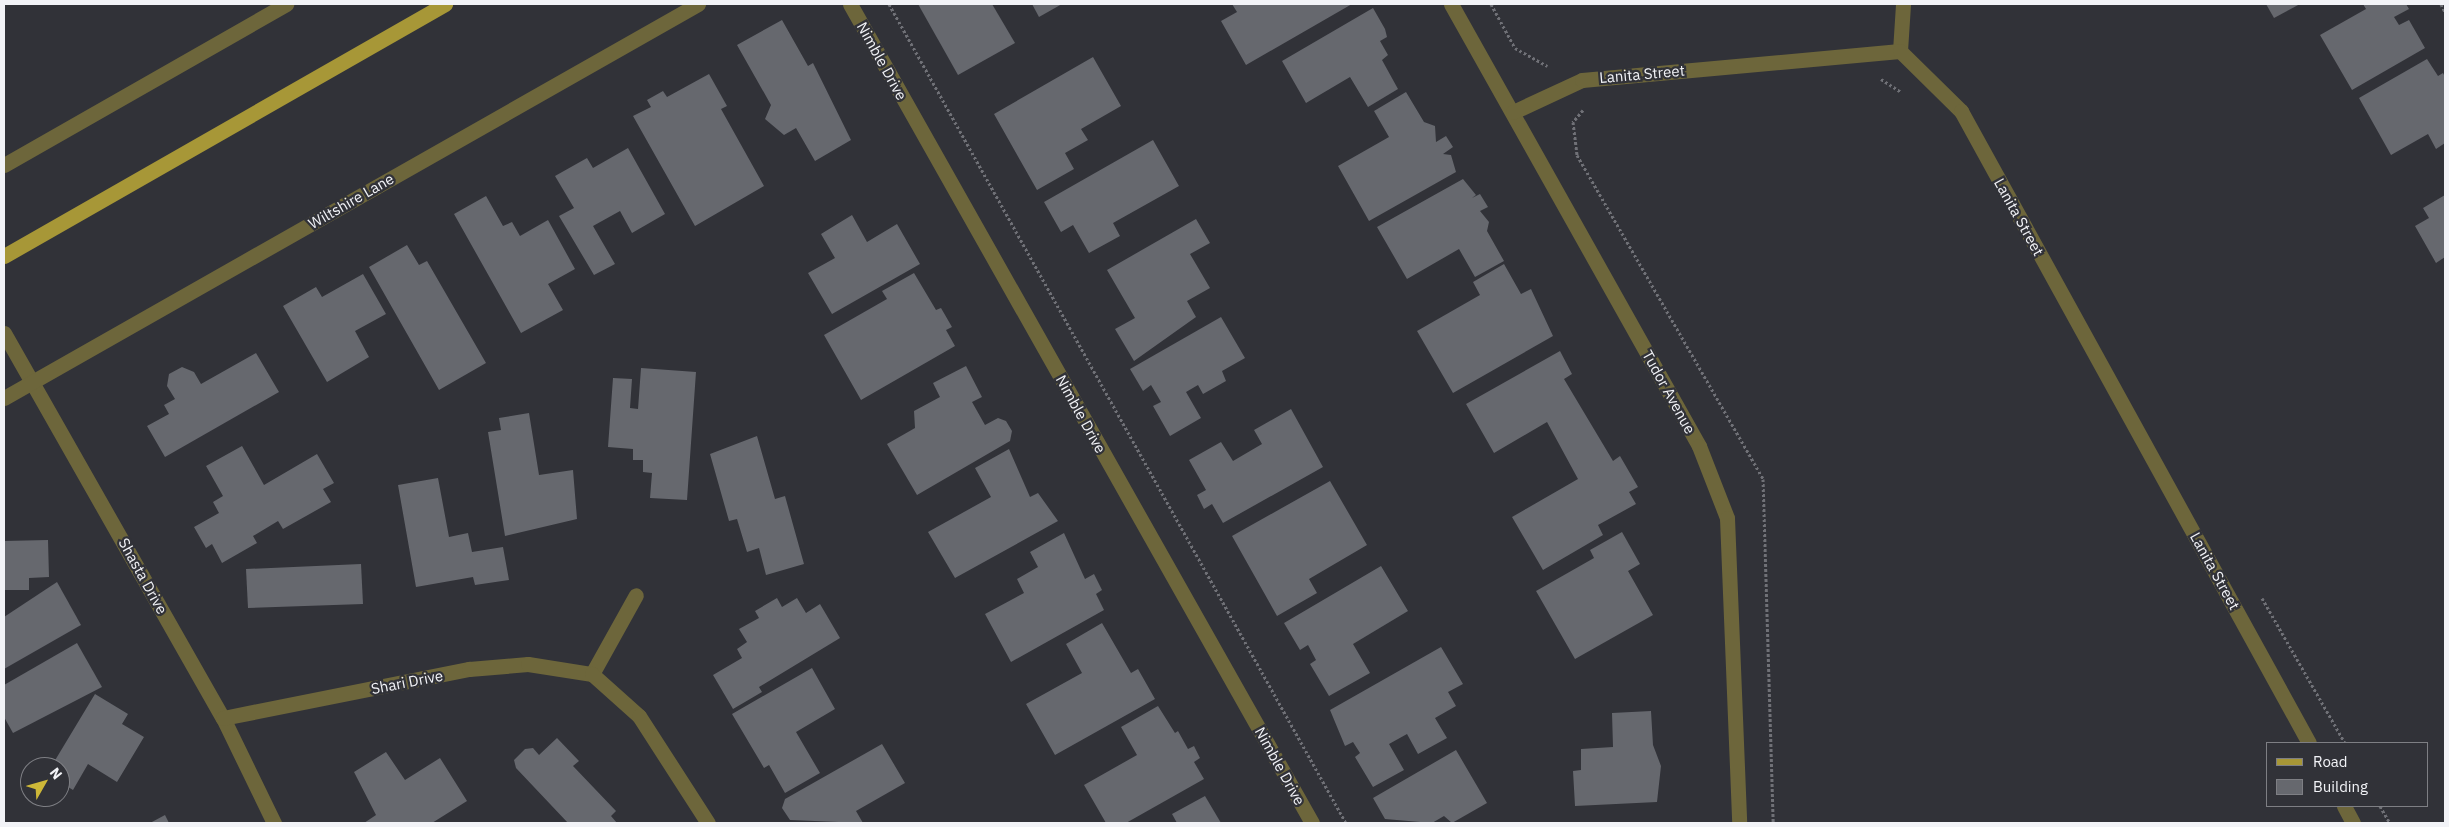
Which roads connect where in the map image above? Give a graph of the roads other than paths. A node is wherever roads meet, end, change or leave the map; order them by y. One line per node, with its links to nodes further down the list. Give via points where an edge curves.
1 (286, 4): 9 (street)
2 (445, 4): 10 (main road)
3 (698, 4): 12 (street, Wiltshire Lane)
4 (850, 4): 21 (street, Nimble Drive)
5 (1452, 4): 8 (street, Tudor Avenue)
6 (1903, 4): 7 (street)
7 (1900, 51): 8 (street, Lanita Street, via 1582,80); 17 (street, Lanita Street, via 1961,111)
8 (1513, 112): 22 (street, Tudor Avenue, via 1699,446 1727,518)
9 (4, 165)
10 (4, 256)
11 (4, 333): 12 (street, Shasta Drive)
12 (33, 382): 13 (street, Wiltshire Lane); 16 (street, Shasta Drive)
13 (4, 398)
14 (636, 596): 15 (street)
15 (592, 674): 16 (street, Shari Drive, via 528,664 469,669); 20 (street, via 639,716)
16 (223, 718): 19 (street, Shasta Drive)
17 (2308, 742)
18 (2345, 807): 23 (street)
19 (274, 823)
20 (708, 823)
21 (1312, 823)
22 (1739, 823)
23 (2354, 823)

